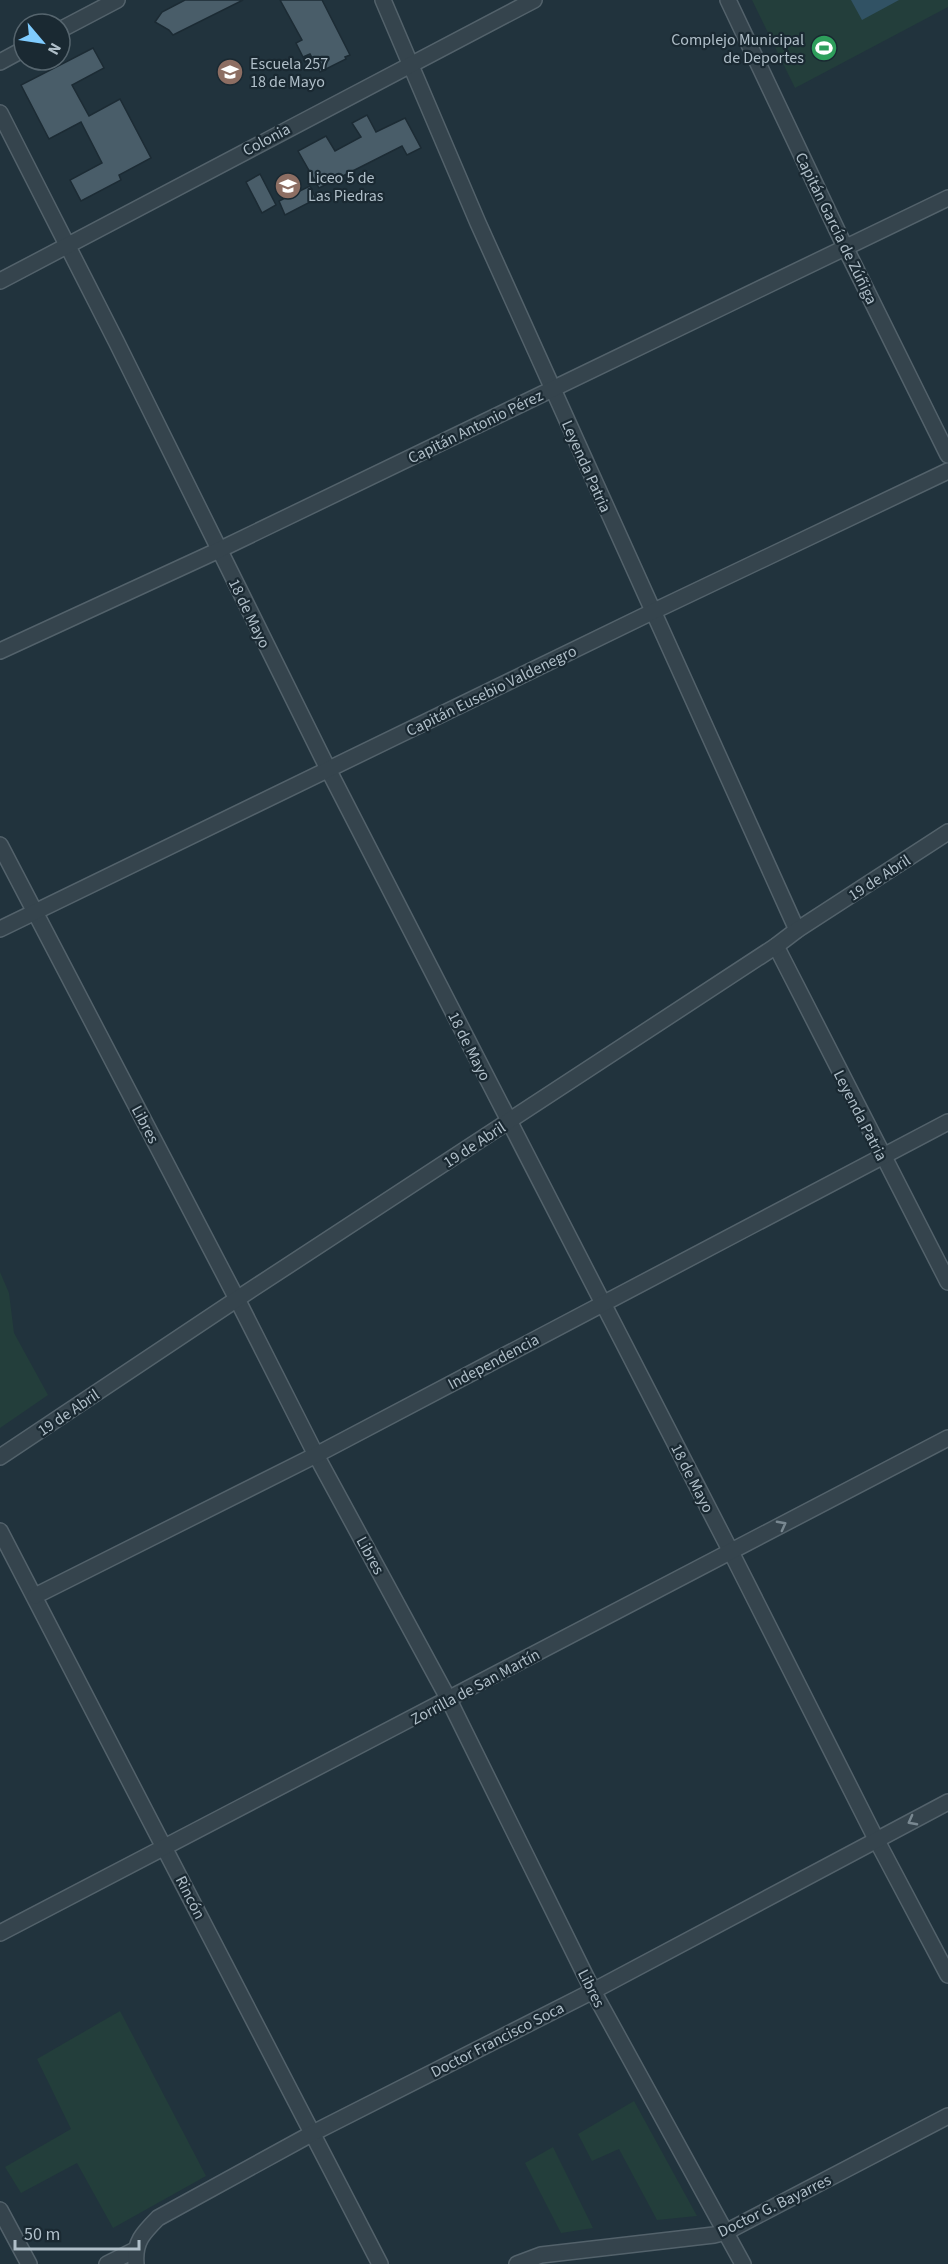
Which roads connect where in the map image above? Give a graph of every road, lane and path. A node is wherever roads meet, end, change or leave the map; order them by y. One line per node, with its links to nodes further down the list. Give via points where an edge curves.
1 (117, 0): 5 (street)
2 (382, 0): 6 (street, Leyenda Patria)
3 (534, 0): 6 (street, Colonia)
4 (728, 0): 10 (street, Capitán García de Zúñiga)
5 (72, 24)
6 (411, 64): 9 (street, Colonia); 12 (street, Leyenda Patria)
7 (0, 113): 9 (street, 18 de Mayo)
8 (948, 198): 10 (street, Capitán Antonio Pérez)
9 (66, 244): 11 (street, Colonia); 15 (street, 18 de Mayo)
10 (845, 247): 12 (street, Capitán Antonio Pérez); 13 (street, Capitán García de Zúñiga)
11 (0, 280)
12 (553, 388): 15 (street, Capitán Antonio Pérez); 16 (street, Leyenda Patria)
13 (948, 456)
14 (948, 471): 16 (street, Capitán Eusebio Valdenegro)
15 (219, 550): 17 (street, Capitán Antonio Pérez); 18 (street, 18 de Mayo)
16 (652, 612): 18 (street, Capitán Eusebio Valdenegro); 23 (street, Leyenda Patria)
17 (0, 651)
18 (328, 769): 21 (street, Capitán Eusebio Valdenegro); 25 (street, 18 de Mayo)
19 (948, 832): 23 (street, 19 de Abril)
20 (0, 845): 21 (street, Libres)
21 (35, 911): 22 (street, Capitán Eusebio Valdenegro); 29 (street, Libres)
22 (0, 929)
23 (797, 930): 24 (street, 19 de Abril)
24 (776, 946): 25 (street, 19 de Abril); 27 (street, Leyenda Patria)
25 (509, 1121): 29 (street, 19 de Abril); 30 (street, 18 de Mayo)
26 (948, 1122): 27 (street, Independencia)
27 (882, 1156): 28 (street, Leyenda Patria); 30 (street, Independencia)
28 (948, 1282)
29 (237, 1299): 32 (street, Libres); 33 (street, 19 de Abril)
30 (602, 1303): 32 (street, Independencia); 35 (street, 18 de Mayo)
31 (948, 1438): 35 (street, Zorrilla de San Martín, one-way to 31)
32 (316, 1455): 36 (street, Independencia); 37 (street, Libres)
33 (0, 1457)
34 (0, 1531): 36 (street, Rincón)
35 (731, 1552): 37 (street, Zorrilla de San Martín); 39 (street, 18 de Mayo)
36 (35, 1596): 40 (street, Rincón)
37 (449, 1700): 40 (street, Zorrilla de San Martín); 43 (street, Libres)
38 (948, 1802): 39 (street, Doctor Francisco Soca, one-way to 39)
39 (876, 1839): 42 (street, 18 de Mayo); 43 (street, Doctor Francisco Soca)
40 (165, 1847): 41 (street, Zorrilla de San Martín); 45 (street, Rincón)
41 (0, 1933)
42 (948, 1975)
43 (592, 1991): 45 (street, Doctor Francisco Soca); 47 (street, Libres)
44 (948, 2116): 47 (street, Doctor G. Bayarres)
45 (313, 2133): 48 (street, Doctor Francisco Soca, via 158,2218 148,2228); 52 (street, Rincón)
46 (0, 2210): 50 (street)
47 (726, 2232): 49 (street, Doctor G. Bayarres); 54 (street, Libres)
48 (135, 2257): 51 (street)
49 (563, 2258): 53 (street, Doctor G. Bayarres, via 541,2255)
50 (29, 2264)
51 (107, 2264)
52 (380, 2264)
53 (517, 2264)
54 (744, 2264)

